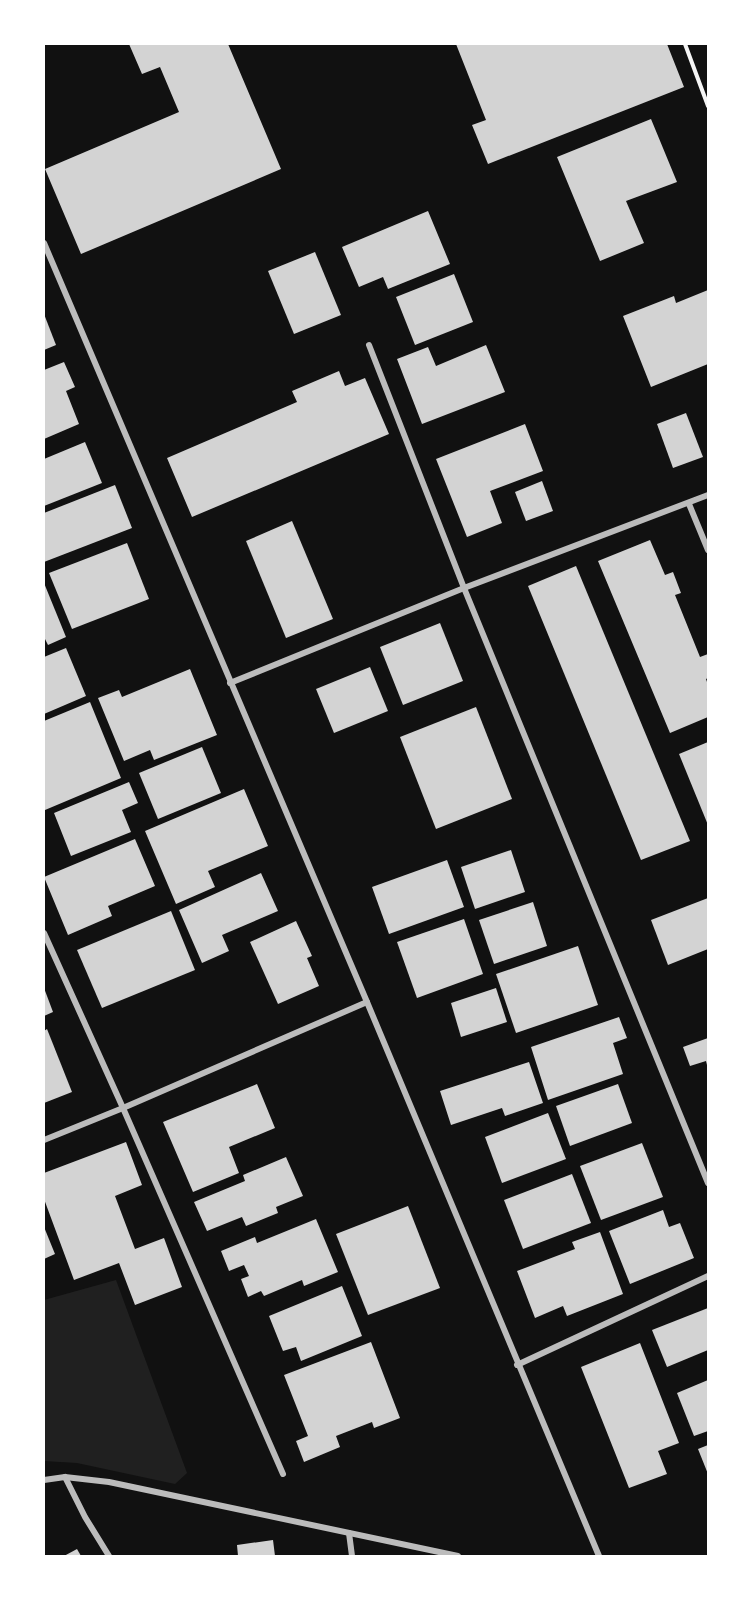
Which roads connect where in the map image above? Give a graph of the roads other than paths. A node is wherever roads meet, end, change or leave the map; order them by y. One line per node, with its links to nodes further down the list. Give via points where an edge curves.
1 (44, 243): 7 (street)
2 (369, 345): 6 (street)
3 (708, 495): 4 (street)
4 (689, 504): 5 (street); 6 (street)
5 (708, 550)
6 (464, 588): 7 (street); 12 (street)
7 (230, 683): 9 (street)
8 (44, 933): 10 (street)
9 (367, 1002): 10 (street); 14 (street)
10 (123, 1108): 11 (street); 15 (street)
11 (44, 1140)
12 (708, 1183)
13 (708, 1276): 14 (street)
14 (517, 1365): 22 (street)
15 (283, 1474)
16 (65, 1476): 17 (street); 18 (street); 19 (street)
17 (44, 1480)
18 (349, 1533): 20 (street); 21 (street)
19 (109, 1557)
20 (352, 1557)
21 (458, 1557)
22 (599, 1557)

